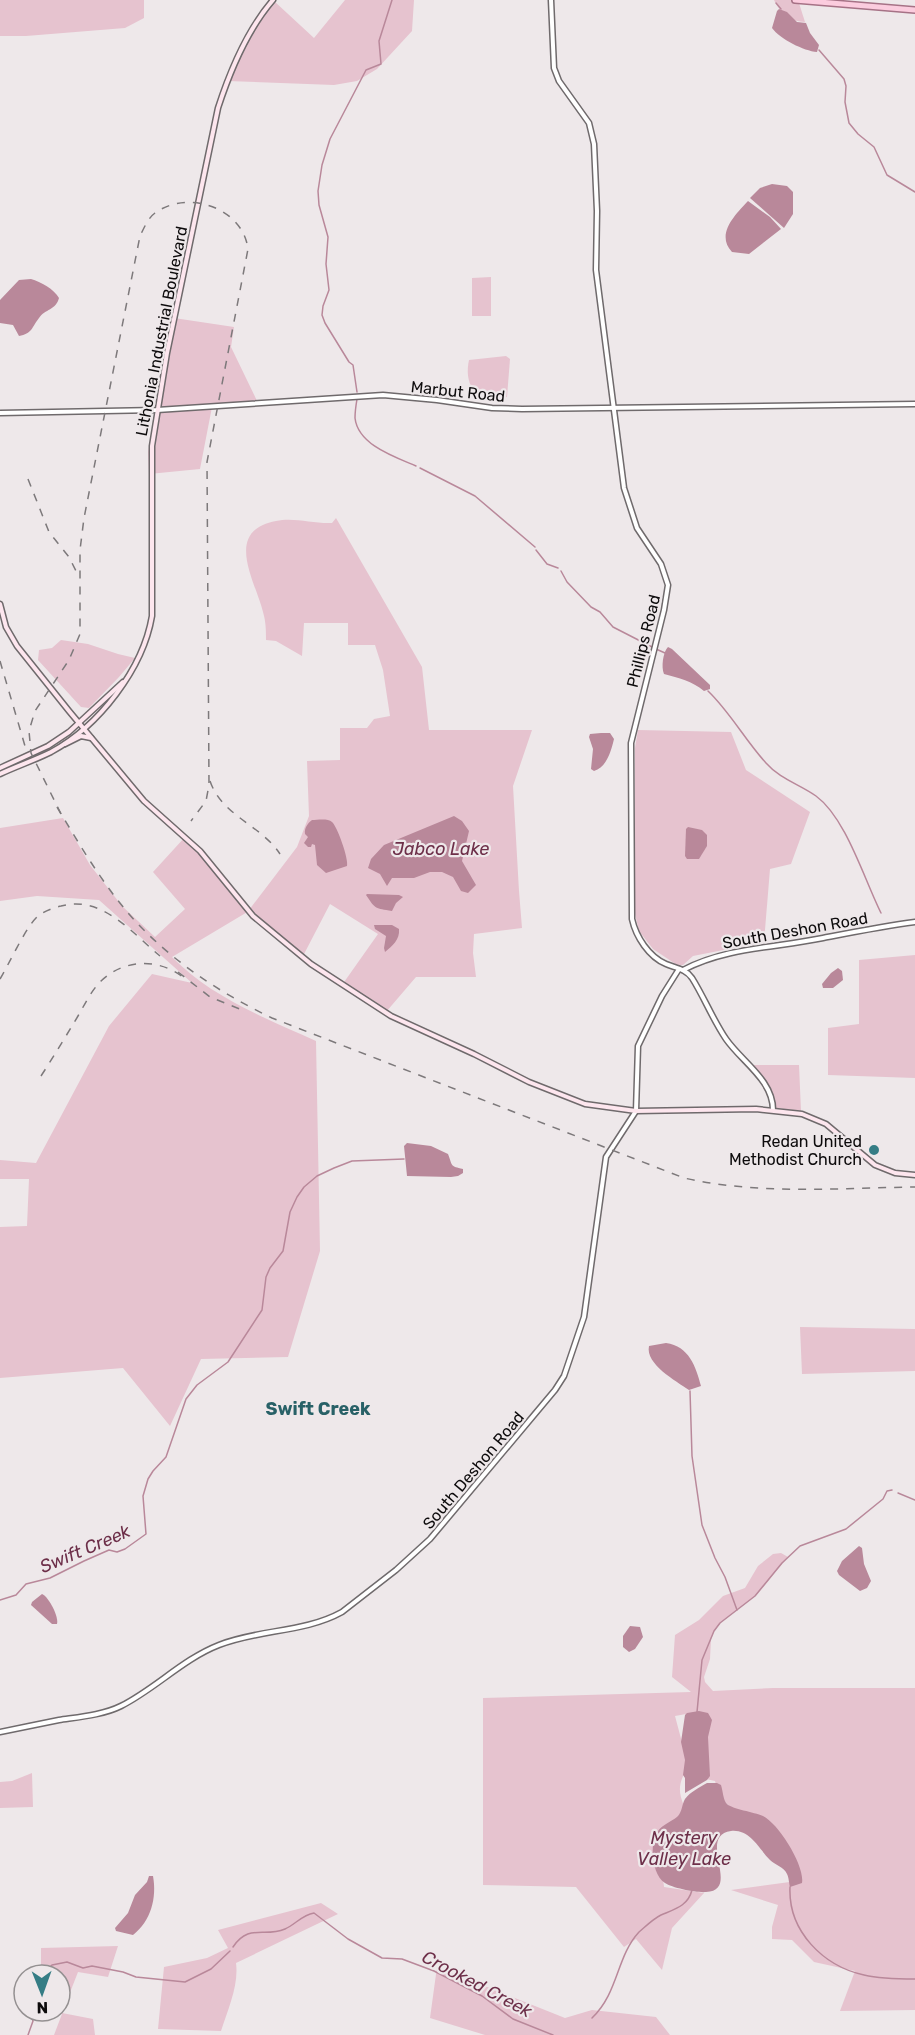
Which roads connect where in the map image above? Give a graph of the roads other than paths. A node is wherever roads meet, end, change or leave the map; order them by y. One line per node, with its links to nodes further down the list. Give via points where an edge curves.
1 (273, 0): 7 (main road, Lithonia Industrial Boulevard, via 253,29 218,108)
2 (551, 0): 6 (street, Phillips Road, via 554,68 589,123 594,144 596,270)
3 (795, 0): 4 (main road)
4 (915, 10)
5 (915, 404): 6 (street, Marbut Road)
6 (614, 407): 7 (street, Marbut Road, via 492,408 383,395); 22 (street, Phillips Road, via 629,506 637,528 661,564 668,585 632,743 631,915 644,946 661,962)
7 (157, 410): 8 (street, Marbut Road); 10 (main road, Lithonia Industrial Boulevard, via 151,472 152,616 149,636)
8 (0, 413)
9 (0, 604): 11 (main road, via 6,627 17,646)
10 (129, 678): 12 (main road, Lithonia Industrial Boulevard); 13 (main road, Lithonia Industrial Boulevard)
11 (70, 713): 12 (main road); 14 (main road); 16 (main road, via 73,721)
12 (88, 716): 14 (main road, Lithonia Industrial Boulevard)
13 (91, 722): 15 (main road, Lithonia Industrial Boulevard); 17 (main road)
14 (80, 724): 15 (main road); 16 (main road, Lithonia Industrial Boulevard)
15 (84, 729): 17 (main road); 18 (main road, Lithonia Industrial Boulevard)
16 (69, 732): 19 (main road, Lithonia Industrial Boulevard)
17 (93, 740): 18 (main road, via 81,736); 24 (main road, via 144,801 200,850 253,916 313,965 391,1016 529,1082 585,1104)
18 (59, 747): 20 (main road, Lithonia Industrial Boulevard)
19 (0, 768)
20 (0, 774)
21 (915, 922): 22 (street, South Deshon Road, via 721,954)
22 (681, 970): 23 (street, Phillips Road, via 692,978 730,1044 768,1089); 24 (street, via 662,996 638,1046)
23 (773, 1110): 24 (main road); 25 (main road, via 814,1118 875,1165)
24 (636, 1111): 26 (street, South Deshon Road, via 606,1157 584,1317 564,1376 429,1540 331,1619 217,1646 113,1709)
25 (915, 1175)
26 (0, 1732)

